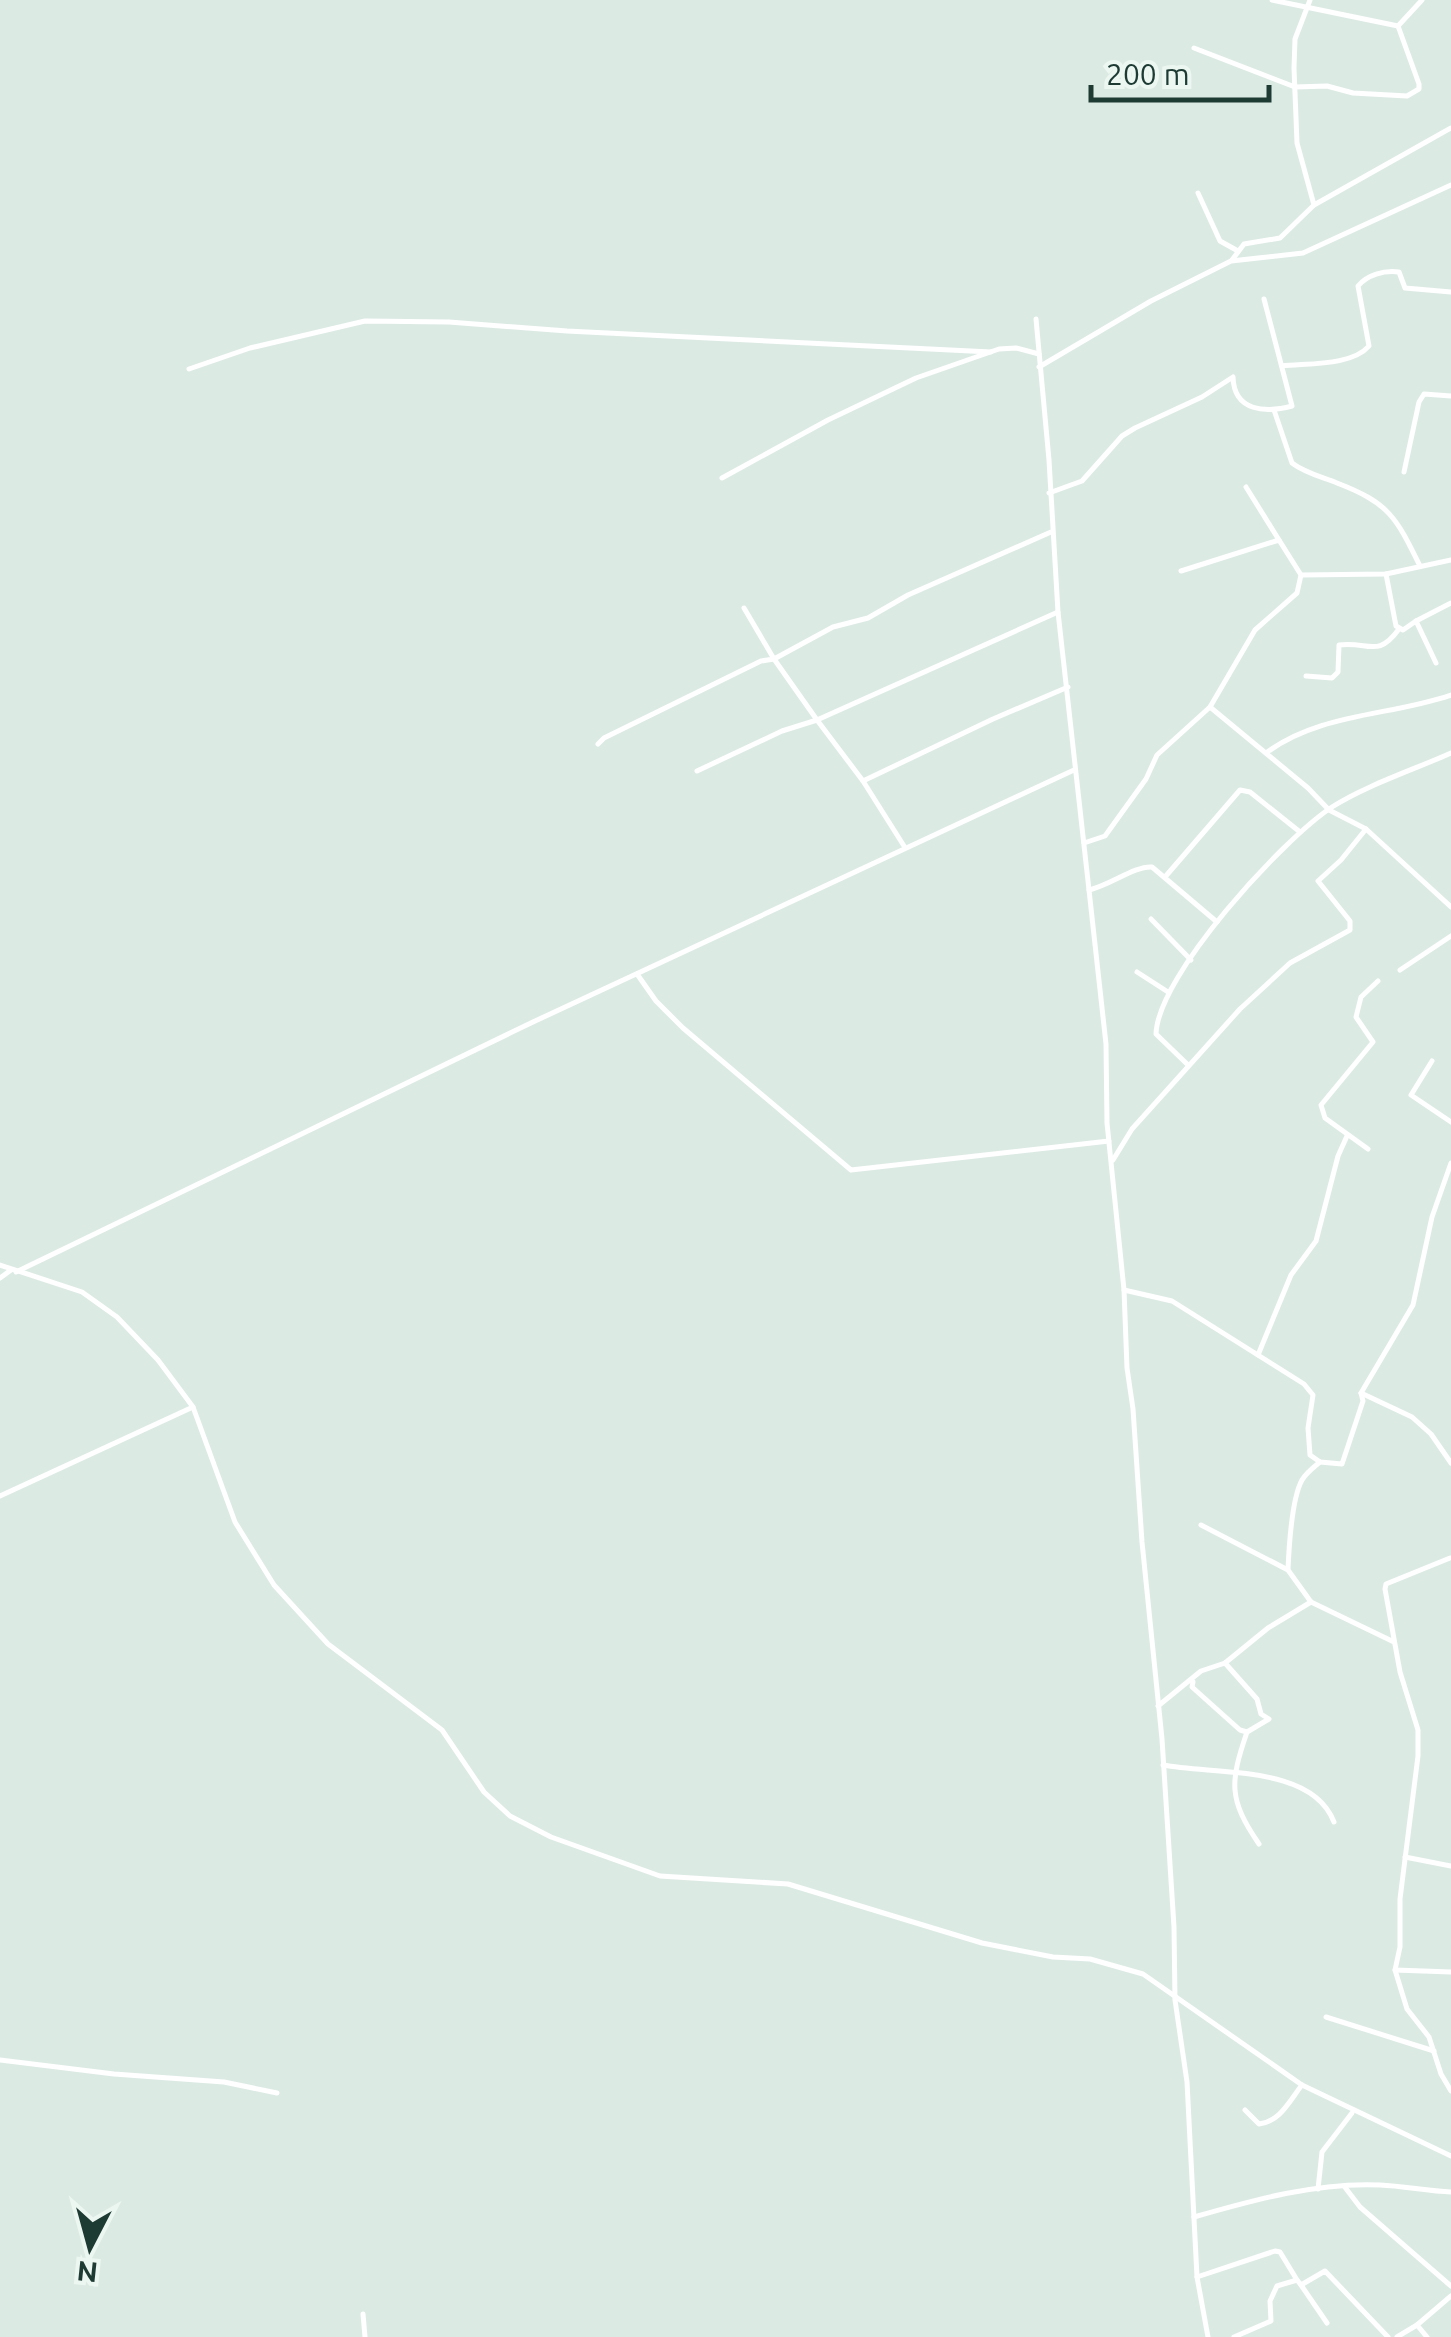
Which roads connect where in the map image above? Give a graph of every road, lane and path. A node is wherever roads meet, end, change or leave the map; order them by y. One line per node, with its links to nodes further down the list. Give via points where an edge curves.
1 (1272, 0): 3 (street)
2 (1422, 0): 4 (street)
3 (1309, 4): 4 (street); 6 (street, via 1295,39)
4 (1398, 26): 6 (street, via 1419,84 1414,94)
5 (1194, 48): 6 (street)
6 (1295, 87): 10 (street, via 1297,143)
7 (1451, 128): 10 (street)
8 (1451, 185): 12 (street, via 1303,253)
9 (1198, 192): 11 (street, via 1220,240)
10 (1314, 205): 11 (street, via 1280,238 1248,241)
11 (1238, 251): 12 (street)
12 (1231, 261): 19 (street)
13 (1451, 292): 18 (street, via 1406,288 1399,272 1364,279 1358,286 1369,346 1344,359)
14 (1264, 299): 18 (street)
15 (1036, 319): 17 (street)
16 (991, 352): 17 (street, via 1016,348); 20 (street, via 366,320); 24 (street, via 916,378)
17 (1039, 354): 19 (street)
18 (1282, 366): 22 (street, via 1292,406)
19 (1039, 367): 26 (street)
20 (188, 369)
21 (1451, 396): 23 (street, via 1424,394 1419,402)
22 (1274, 410): 26 (street, via 1240,400 1233,377 1122,436 1082,482); 30 (street, via 1292,464 1382,505)
23 (1404, 472)
24 (722, 478)
25 (1246, 487): 28 (street)
26 (1049, 492): 27 (street)
27 (1051, 532): 36 (street); 39 (street)
28 (1279, 540): 31 (street); 33 (street)
29 (1451, 560): 30 (street)
30 (1420, 566): 32 (street)
31 (1180, 571)
32 (1386, 574): 33 (street); 38 (street)
33 (1300, 575): 44 (street, via 1296,593 1255,630)
34 (1451, 603): 37 (street)
35 (744, 608): 39 (street)
36 (1058, 612): 42 (street); 45 (street)
37 (1416, 622): 38 (street); 40 (street)
38 (1399, 630): 41 (street, via 1376,649 1339,645 1332,678)
39 (774, 659): 45 (street); 46 (street)
40 (1436, 662)
41 (1306, 676)
42 (1068, 687): 50 (street); 51 (street)
43 (1451, 694): 47 (street, via 1344,718)
44 (1210, 706): 47 (street); 55 (street, via 1157,755 1104,836)
45 (817, 720): 49 (street); 51 (street)
46 (598, 744)
47 (1266, 753): 52 (street)
48 (1451, 754): 52 (street)
49 (697, 770)
50 (1074, 770): 55 (street); 56 (street)
51 (863, 780): 56 (street)
52 (1328, 810): 53 (street); 54 (street)
53 (1366, 829): 59 (street); 70 (street, via 1318,880 1350,930 1290,963)
54 (1300, 832): 57 (street, via 1240,790); 61 (street)
55 (1084, 844): 58 (street)
56 (905, 847): 66 (street)
57 (1165, 877): 58 (street, via 1141,866); 61 (street)
58 (1089, 890): 73 (street)
59 (1451, 907)
60 (1151, 919): 63 (street)
61 (1217, 922): 63 (street)
62 (1451, 936): 64 (street)
63 (1191, 960): 68 (street)
64 (1400, 970)
65 (1137, 972): 68 (street)
66 (638, 974): 73 (street, via 683,1028 851,1170); 78 (street)
67 (1378, 982): 72 (street, via 1361,997 1356,1017 1374,1042 1320,1105)
68 (1168, 992): 70 (street, via 1156,1034)
69 (1432, 1061): 71 (street, via 1411,1095)
70 (1188, 1065): 75 (street)
71 (1451, 1122)
72 (1347, 1136): 74 (street); 81 (street, via 1316,1241 1291,1275)
73 (1109, 1141): 75 (street)
74 (1368, 1149)
75 (1112, 1162): 80 (street)
76 (1451, 1163): 82 (street, via 1413,1304)
77 (0, 1265): 78 (street)
78 (14, 1271): 79 (street); 83 (street, via 100,1302)
79 (0, 1278)
80 (1124, 1290): 81 (street, via 1172,1301); 94 (street)
81 (1258, 1355): 84 (street, via 1311,1390 1308,1446)
82 (1361, 1393): 84 (street, via 1342,1464); 85 (street, via 1412,1416)
83 (193, 1406): 86 (street); 104 (street, via 236,1522 274,1585 328,1644 442,1730 484,1792 510,1816 660,1876 788,1884 830,1894 982,1942 1143,1974)
84 (1320, 1462): 89 (street, via 1303,1479 1292,1511)
85 (1451, 1463)
86 (0, 1496)
87 (1201, 1526): 89 (street)
88 (1450, 1558): 91 (street, via 1386,1584)
89 (1288, 1570): 90 (street)
90 (1311, 1602): 91 (street); 92 (street)
91 (1394, 1642): 100 (street, via 1418,1730)
92 (1226, 1663): 93 (street); 95 (street, via 1269,1719)
93 (1193, 1680): 94 (street); 95 (street, via 1192,1687)
94 (1158, 1706): 96 (street)
95 (1247, 1732): 97 (street)
96 (1163, 1765): 97 (street); 104 (street)
97 (1233, 1775): 98 (street, via 1263,1775 1307,1790 1329,1808); 99 (street, via 1240,1816)
98 (1334, 1822)
99 (1259, 1844)
100 (1404, 1857): 101 (street); 102 (street)
101 (1451, 1866)
102 (1396, 1970): 103 (street); 106 (street, via 1407,2009)
103 (1451, 1972)
104 (1175, 2000): 108 (street); 117 (street)
105 (1326, 2017): 106 (street)
106 (1434, 2051): 109 (street)
107 (0, 2060): 110 (street)
108 (1302, 2084): 111 (street, via 1266,2124); 112 (street)
109 (1451, 2091)
110 (277, 2093)
111 (1245, 2110)
112 (1352, 2112): 113 (street); 115 (street, via 1322,2152)
113 (1451, 2156)
114 (1344, 2186): 115 (street); 116 (street); 120 (street, via 1360,2208)
115 (1318, 2189): 117 (street)
116 (1451, 2192)
117 (1194, 2217): 118 (street)
118 (1196, 2277): 119 (street, via 1274,2251); 126 (street)
119 (1299, 2282): 123 (street); 127 (street, via 1274,2290 1271,2322); 128 (street, via 1326,2271)
120 (1451, 2286)
121 (1451, 2296): 124 (street)
122 (362, 2314): 125 (street)
123 (1327, 2323)
124 (1417, 2325): 129 (street); 130 (street)
125 (365, 2337)
126 (1208, 2337)
127 (1234, 2337)
128 (1388, 2337)
129 (1397, 2337)
130 (1427, 2337)

